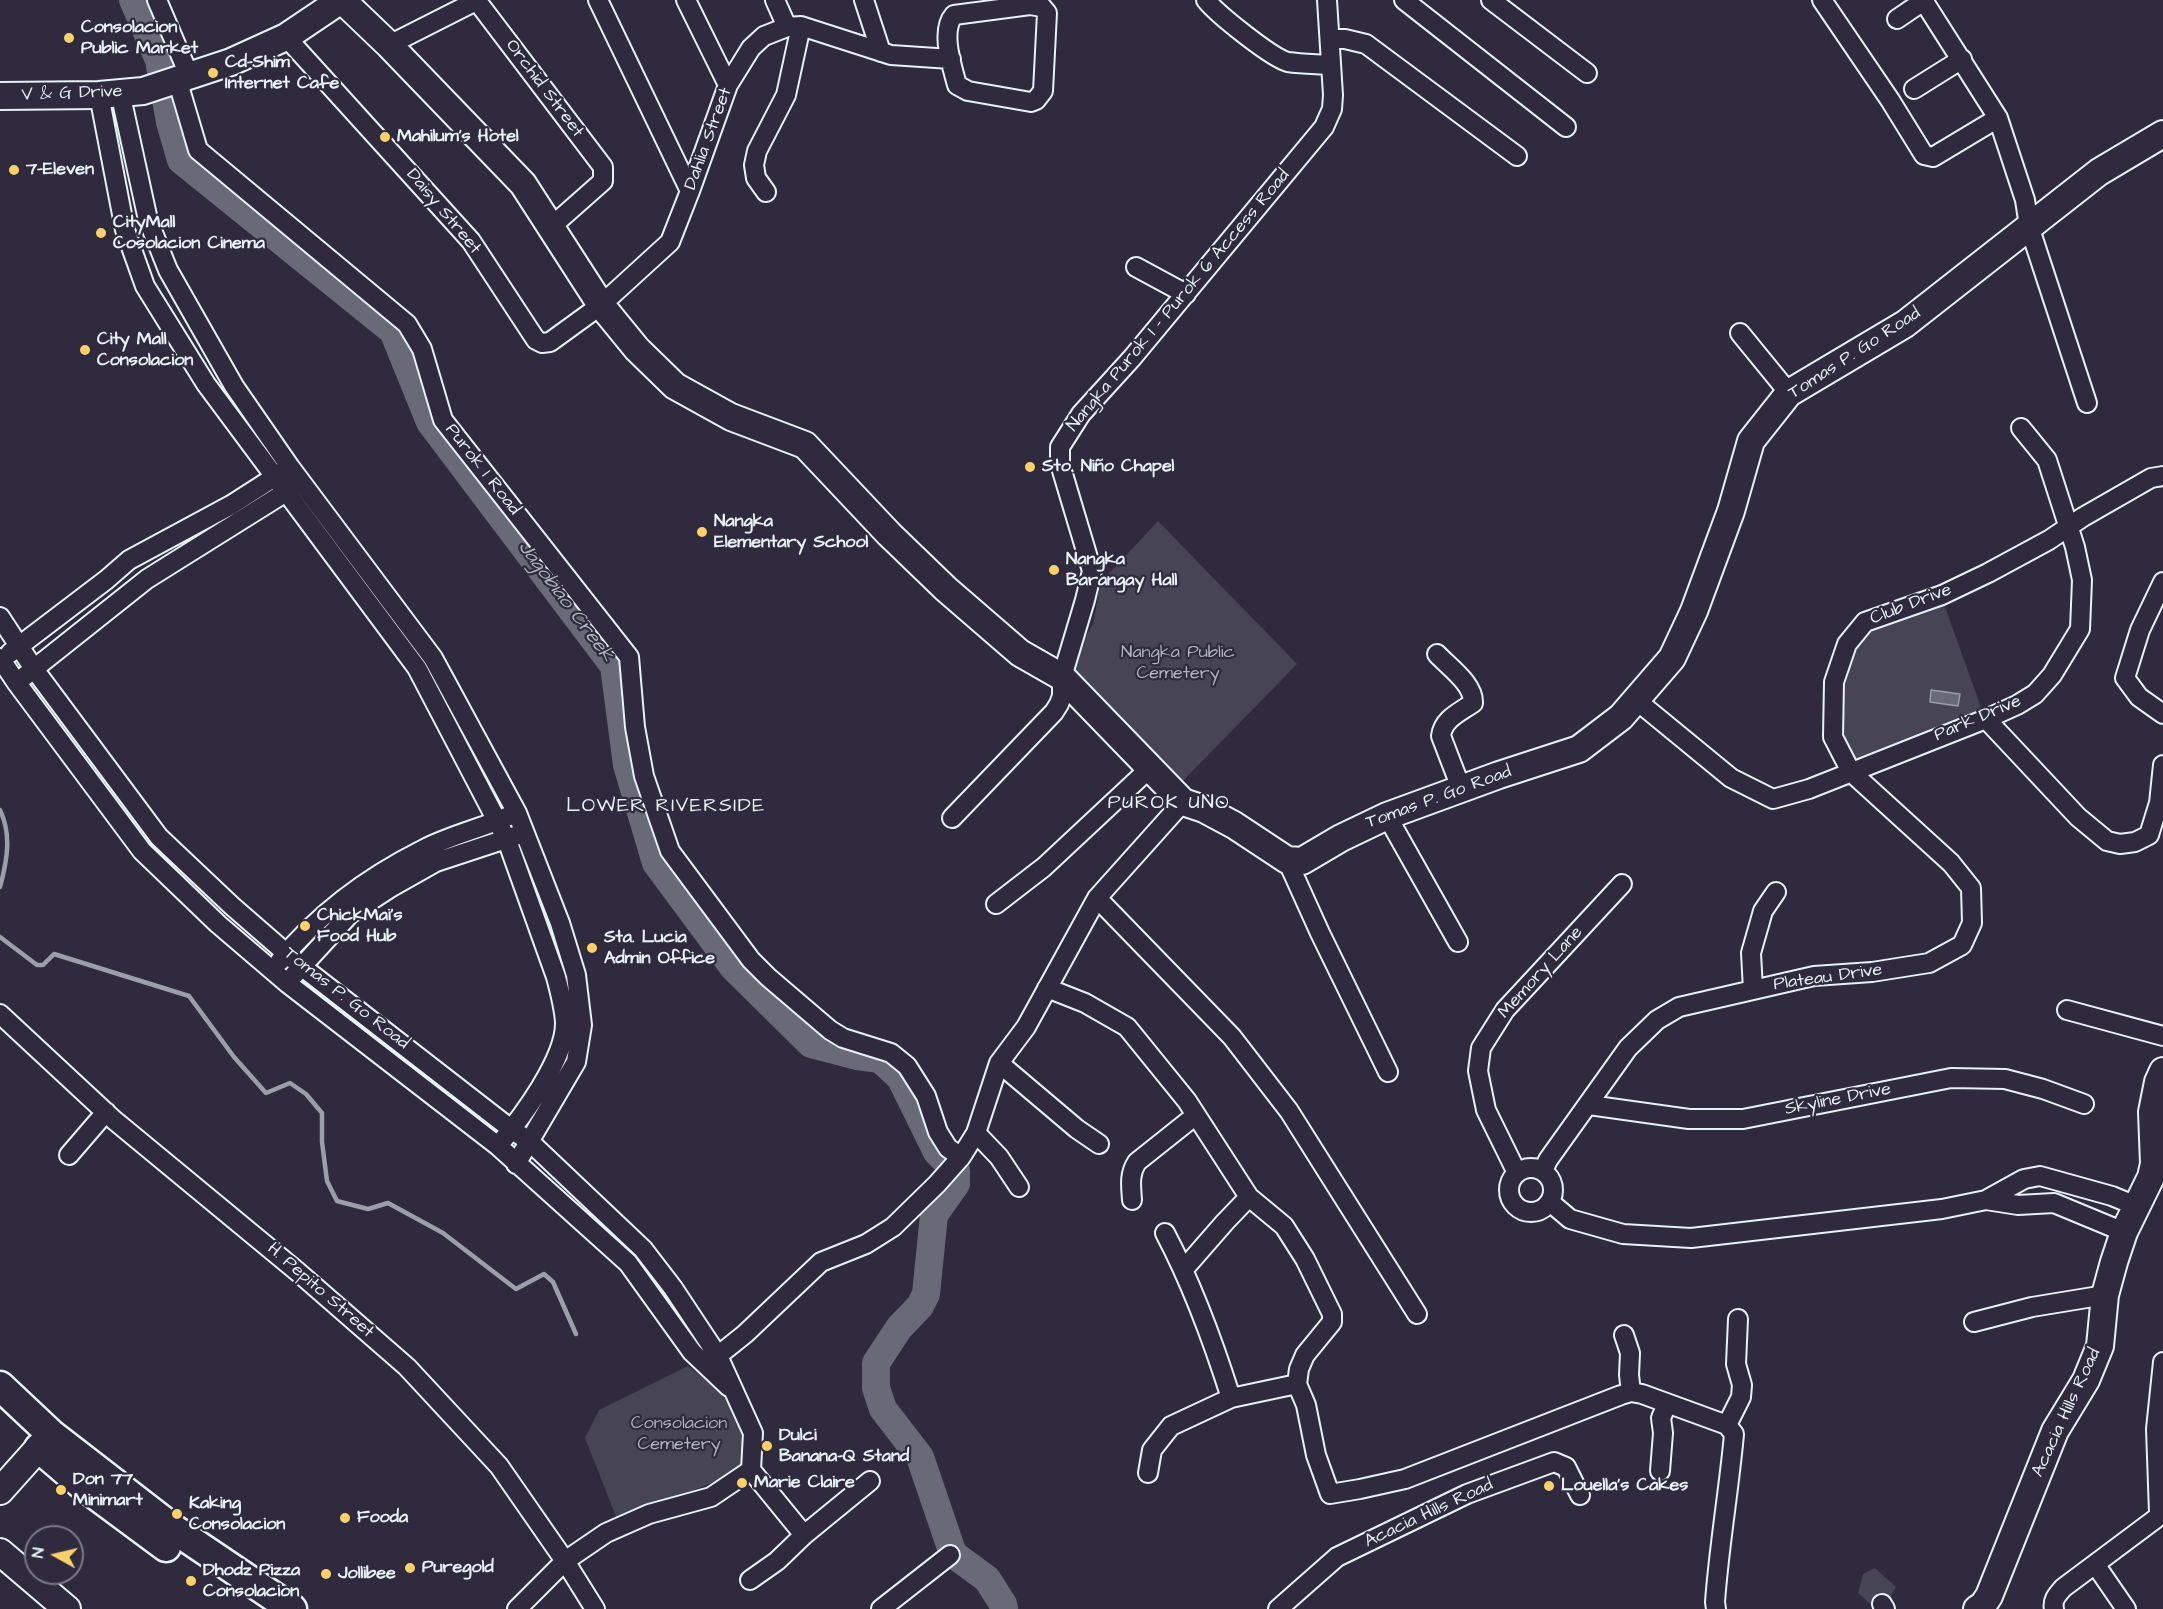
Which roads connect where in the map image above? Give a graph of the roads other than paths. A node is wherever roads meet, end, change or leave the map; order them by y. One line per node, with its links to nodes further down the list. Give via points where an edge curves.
1 (157, 0): 26 (street)
2 (342, 0): 16 (street, V & G Drive); 18 (street)
3 (478, 0): 18 (street); 36 (street, Orchid Street, via 603,167 603,181)
4 (598, 0): 33 (street)
5 (686, 0): 24 (street)
6 (775, 0): 15 (street)
7 (864, 0): 19 (street)
8 (1206, 0): 22 (street, via 1250,39 1286,62)
9 (1327, 0): 17 (street, Nangka Purok 1 - Purok 6 Access Road)
10 (1404, 0): 30 (street)
11 (1491, 0): 23 (street)
12 (1822, 0): 29 (street, via 1924,155 1933,157)
13 (1924, 0): 14 (street); 21 (street)
14 (1897, 19)
15 (794, 27): 19 (street); 24 (street, Dahlia Street, via 764,36 751,48); 34 (street, via 786,95 753,165)
16 (285, 37): 26 (street, V & G Drive, via 231,62); 39 (street, Daisy Street, via 471,241 536,340 549,342)
17 (1330, 39): 22 (street, Nangka Purok 1 - Purok 6 Access Road); 32 (street, via 1366,44)
18 (389, 45): 36 (street, via 523,184)
19 (881, 51): 20 (street)
20 (951, 59): 20 (street, via 947,27 954,15 1030,5 1042,7 1047,13 1042,91 1036,100 962,89 957,85)
21 (1962, 60): 25 (street); 29 (street)
22 (1330, 65): 38 (street, Nangka Purok 1 - Purok 6 Access Road, via 1332,109 1324,127)
23 (1587, 72)
24 (728, 85): 33 (street, Dahlia Street)
25 (1914, 89)
26 (141, 90): 27 (street, V & G Drive); 28 (street, V & G Drive); 45 (street, via 148,220 168,270); 45 (street, via 125,230 146,286 206,384); 96 (street, Purok 1 Road, via 198,150 407,324 422,349 443,420 629,657 644,776 670,851 768,977 830,1030 891,1053 907,1066 926,1096 948,1148)
27 (0, 96)
28 (0, 108)
29 (1998, 118): 35 (street, via 2025,200)
30 (1566, 127)
31 (2163, 134): 35 (street, Tomas P. Go Road, via 2099,172)
32 (1517, 156)
33 (690, 191): 39 (street, Dahlia Street, via 670,242)
34 (766, 192)
35 (2029, 226): 41 (street, Tomas P. Go Road, via 1905,324); 42 (street)
36 (551, 227): 39 (street)
37 (1136, 267): 38 (street)
38 (1186, 294): 53 (street, Nangka Purok 1 - Purok 6 Access Road, via 1082,414 1060,447 1060,464 1092,571)
39 (601, 305): 53 (street, via 637,349 675,386 731,417 805,445 946,589 1020,653)
40 (1740, 333): 41 (street)
41 (1789, 393): 55 (street, Tomas P. Go Road, via 1751,441 1731,511 1672,658)
42 (2087, 404)
43 (2020, 428): 46 (street, Park Drive, via 2047,460)
44 (2163, 476): 46 (street, Club Drive, via 2151,478)
45 (288, 479): 49 (street, via 129,560); 52 (street, via 147,579); 63 (street, via 433,658); 66 (street, via 417,668)
46 (2068, 528): 57 (street, Park Drive, via 2082,580 2080,629 2052,675 2035,694); 60 (street, Club Drive, via 1988,573 1865,622 1847,644 1834,682 1833,736)
47 (2163, 582): 56 (street, via 2140,630 2125,678 2139,697)
48 (0, 617): 49 (street, Tomas P. Go Road)
49 (19, 646): 51 (street); 52 (street, Tomas P. Go Road)
50 (1437, 654): 61 (street, via 1473,696 1473,703 1442,727 1441,736)
51 (1, 659): 54 (street, Tomas P. Go Road)
52 (34, 669): 54 (street); 74 (street, Tomas P. Go Road, via 159,837)
53 (1062, 677): 59 (street); 65 (street, via 1059,704)
54 (16, 682): 76 (street, Tomas P. Go Road, via 142,851)
55 (1636, 700): 60 (street, Park Drive, via 1731,778 1773,798); 61 (street, Tomas P. Go Road, via 1621,717 1579,749)
56 (2163, 714)
57 (1986, 719): 58 (street, via 2078,817 2107,841 2135,842 2149,835 2159,803); 60 (street, Park Drive)
58 (2163, 765)
59 (1150, 768): 62 (street); 72 (street, via 1044,867)
60 (1851, 772): 79 (street, Plateau Drive, via 1951,863 1971,888 1972,923 1962,945 1929,963 1814,976)
61 (1461, 788): 64 (street, Tomas P. Go Road)
62 (1183, 802): 68 (street, via 1234,825); 71 (street)
63 (517, 813): 66 (street); 67 (street)
64 (1387, 816): 68 (street, Tomas P. Go Road, via 1302,861); 73 (street)
65 (952, 818)
66 (498, 821): 67 (street); 74 (street, via 425,848 379,874 338,903)
67 (515, 836): 75 (street, via 436,862 390,888 350,914); 90 (street, via 556,977 565,1025 556,1061); 92 (street, via 564,934 576,975 582,1025 576,1062)
68 (1287, 860): 84 (street)
69 (1622, 884): 99 (street, Memory Lane, via 1505,1010 1481,1048 1478,1071 1486,1110)
70 (1776, 892): 79 (street, via 1763,911 1751,953)
71 (1097, 898): 78 (street); 112 (street, via 1232,1037 1289,1112)
72 (996, 904)
73 (1458, 942)
74 (287, 953): 75 (street, Tomas P. Go Road); 76 (street)
75 (301, 966): 77 (street); 90 (street, Tomas P. Go Road)
76 (273, 971): 77 (street, Tomas P. Go Road)
77 (287, 983): 94 (street, Tomas P. Go Road)
78 (1047, 988): 83 (street); 89 (street, via 1085,1003 1127,1027)
79 (1753, 990): 87 (street, Plateau Drive, via 1679,1007 1657,1020 1628,1048)
80 (2067, 1010): 82 (street)
81 (0, 1014): 88 (street, H. Pepito Street)
82 (2163, 1036)
83 (999, 1063): 91 (street); 93 (street)
84 (1388, 1071)
85 (2163, 1071): 107 (street, Acacia Hills Road, via 2152,1112 2154,1164)
86 (2084, 1104): 87 (street, Skyline Drive, via 2005,1079 1951,1078 1743,1119 1689,1119)
87 (1589, 1105): 98 (street, Plateau Drive)
88 (106, 1113): 95 (street); 135 (street, H. Pepito Street, via 406,1367 499,1466)
89 (1196, 1115): 102 (street); 103 (street, via 1137,1162 1131,1177)
90 (512, 1129): 92 (street, Tomas P. Go Road); 94 (street)
91 (976, 1133): 96 (street); 101 (street, via 999,1157)
92 (529, 1141): 97 (street); 116 (street, Tomas P. Go Road, via 643,1249 673,1288)
93 (1099, 1144)
94 (498, 1146): 97 (street, Tomas P. Go Road)
95 (69, 1155)
96 (960, 1159): 116 (street, via 893,1227 866,1244 820,1263)
97 (516, 1164): 116 (street, Tomas P. Go Road, via 628,1263 692,1352)
98 (1543, 1171): 99 (street, via 1530,1168); 105 (street, via 1554,1188)
99 (1516, 1173): 105 (street, via 1509,1188 1514,1205 1536,1212)
100 (2055, 1179): 104 (street, via 2024,1179); 106 (street); 107 (street)
101 (1019, 1187)
102 (1249, 1197): 110 (street); 118 (street, via 1284,1226 1332,1314 1332,1322 1305,1355)
103 (1132, 1200)
104 (1986, 1200): 105 (street, via 1942,1209 1691,1238 1623,1234 1570,1219); 106 (street, via 2018,1205)
105 (1550, 1202)
106 (2054, 1203): 108 (street)
107 (2136, 1206): 108 (street, Acacia Hills Road)
108 (2124, 1232): 111 (street, Acacia Hills Road)
109 (1165, 1233): 110 (street)
110 (1184, 1269): 121 (street)
111 (2105, 1295): 114 (street); 146 (street, Acacia Hills Road, via 2100,1346 2086,1380 2055,1431 1989,1596)
112 (1417, 1314)
113 (1738, 1319): 124 (street, via 1736,1364 1741,1397)
114 (1974, 1322)
115 (1624, 1335): 120 (street, via 1630,1353)
116 (712, 1361): 126 (street, Tomas P. Go Road, via 735,1392 753,1433)
117 (2163, 1362): 136 (street, via 2156,1429 2158,1517)
118 (1298, 1384): 120 (street, via 1330,1494 1405,1479); 121 (street)
119 (0, 1386): 125 (main road)
120 (1631, 1392): 122 (street)
121 (1231, 1398): 128 (street, via 1172,1426 1152,1450)
122 (1667, 1404): 124 (street); 127 (street, via 1660,1418)
123 (0, 1413): 125 (main road)
124 (1727, 1425): 145 (street, via 1734,1434 1718,1552)
125 (45, 1442): 130 (street); 139 (main road, via 117,1512); 140 (main road)
126 (751, 1470): 132 (street); 135 (street, via 711,1497 649,1514 606,1533)
127 (1660, 1472)
128 (1149, 1473)
129 (870, 1481): 132 (street)
130 (0, 1491)
131 (1580, 1495): 144 (street, Acacia Hills Road, via 1566,1467 1554,1462 1478,1490 1337,1557)
132 (804, 1535): 137 (street)
133 (0, 1552): 138 (street)
134 (950, 1555): 143 (street)
135 (565, 1561): 141 (street); 142 (street, H. Pepito Street)
136 (2096, 1564): 147 (street, via 2056,1596); 148 (street)
137 (750, 1580)
138 (67, 1609)
139 (260, 1609)
140 (292, 1609)
141 (517, 1609)
142 (595, 1609)
143 (881, 1609)
144 (1278, 1609)
145 (1716, 1609)
146 (1977, 1609)
147 (2054, 1609)
148 (2126, 1609)

